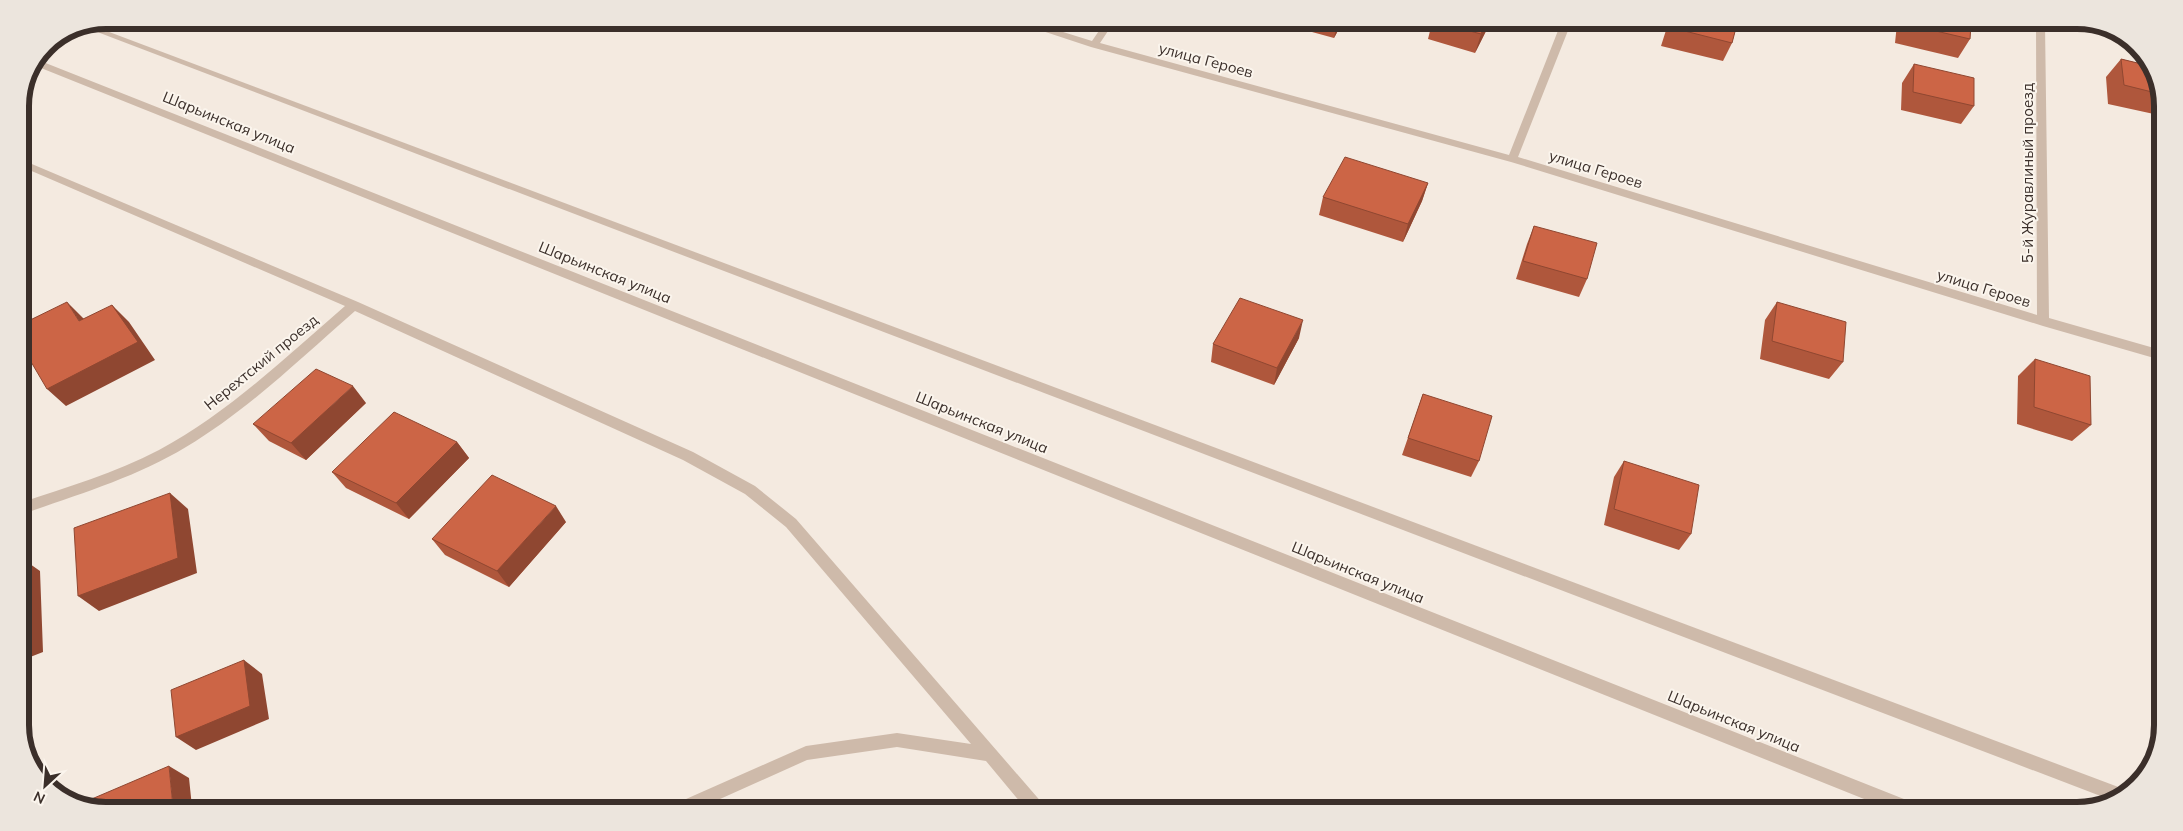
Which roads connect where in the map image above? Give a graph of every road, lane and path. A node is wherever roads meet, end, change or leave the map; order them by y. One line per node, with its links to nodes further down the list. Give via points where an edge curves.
1 (1043, 29): 6 (street, улица Героев)
2 (1105, 29): 6 (street)
3 (1564, 29): 8 (street)
4 (2041, 29): 11 (street, 5-й Журавлиный проезд)
5 (95, 30): 15 (street)
6 (1094, 45): 8 (street, улица Героев)
7 (41, 65): 18 (street, Шарьинская улица)
8 (1512, 159): 11 (street, улица Героев)
9 (29, 166): 10 (street)
10 (354, 305): 13 (street, Нерехтский проезд, via 234,408 181,443 126,471); 14 (street, via 688,456 750,490 791,523)
11 (2043, 322): 12 (street, улица Героев)
12 (2154, 353)
13 (29, 506)
14 (989, 754): 16 (street, via 897,740 806,753); 17 (street)
15 (2113, 793)
16 (696, 802)
17 (1031, 802)
18 (1891, 802)

